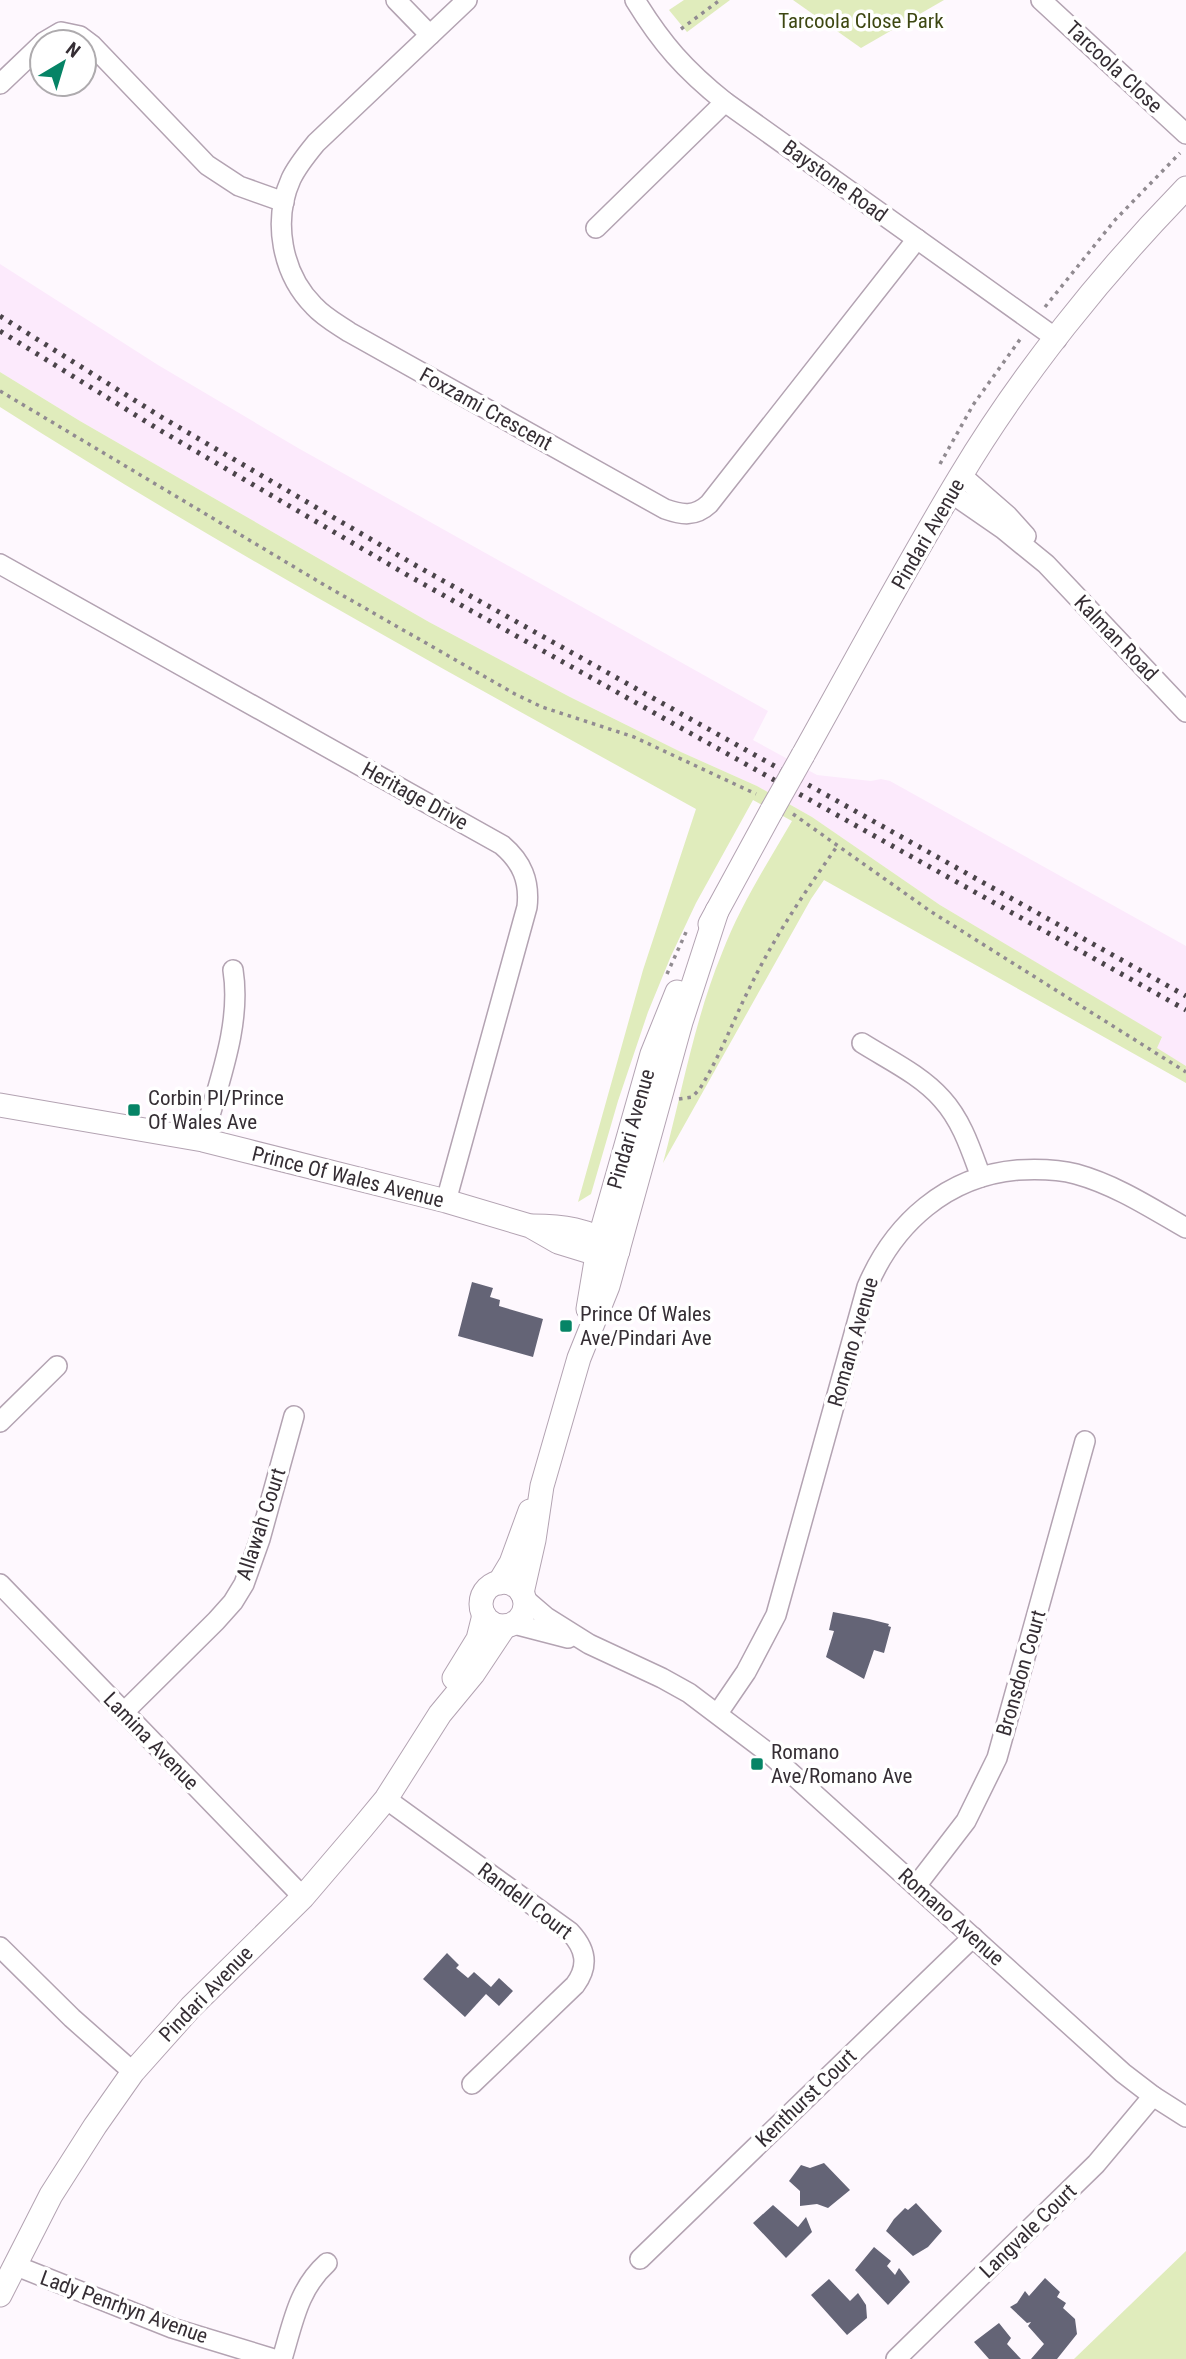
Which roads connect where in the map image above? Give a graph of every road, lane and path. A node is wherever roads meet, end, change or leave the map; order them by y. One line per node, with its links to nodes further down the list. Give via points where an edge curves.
1 (396, 0): 7 (street)
2 (467, 0): 7 (street, Foxzami Crescent)
3 (635, 0): 11 (street, Baystone Road, via 662,43)
4 (720, 0): 6 (path)
5 (1041, 0): 12 (street, Tarcoola Close)
6 (681, 29)
7 (429, 35): 14 (street, Foxzami Crescent, via 316,143 291,179)
8 (98, 51): 14 (street, via 207,165 239,186)
9 (28, 57): 10 (street)
10 (0, 84)
11 (725, 102): 15 (street); 16 (street, Baystone Road)
12 (1186, 134)
13 (1186, 188): 17 (street, Pindari Avenue)
14 (284, 202): 16 (street, Foxzami Crescent, via 283,239 291,274 328,319 665,509 686,514 701,511 716,497)
15 (596, 228)
16 (917, 239): 17 (street, Baystone Road)
17 (1057, 338): 19 (street, Pindari Avenue)
18 (0, 391): 22 (path, via 514,694 634,737)
19 (956, 484): 21 (street, Kalman Road, via 1008,516 1046,564); 22 (street, Pindari Avenue, bridge)
20 (0, 564): 32 (street, Heritage Drive, via 502,845 520,865 527,884 527,907)
21 (1186, 712)
22 (772, 805): 23 (path); 24 (street, Pindari Avenue)
23 (838, 845): 27 (path, via 930,911); 28 (path, via 752,982 699,1090 683,1100)
24 (717, 911): 28 (street, Pindari Avenue); 34 (street, Pindari Avenue, via 652,1054)
25 (233, 970): 30 (street, via 234,1021)
26 (862, 1043): 31 (street, via 916,1076 943,1100 965,1134)
27 (1186, 1072)
28 (661, 1094): 34 (street, Pindari Avenue)
29 (0, 1105): 30 (street, Prince Of Wales Avenue)
30 (203, 1140): 32 (street, Prince Of Wales Avenue)
31 (981, 1177): 33 (street, Romano Avenue, via 1004,1171 1074,1173 1119,1190); 47 (street, Romano Avenue, via 953,1188 914,1216 875,1268 776,1615)
32 (446, 1201): 34 (street, Prince Of Wales Avenue, via 530,1226 558,1242)
33 (1186, 1228)
34 (605, 1247): 39 (street, Pindari Avenue, via 608,1286 579,1358)
35 (57, 1366): 37 (street)
36 (294, 1416): 46 (street, Allawah Court, via 244,1584 216,1622)
37 (0, 1422)
38 (1085, 1441): 50 (street, Bronsdon Court, via 997,1758 966,1821)
39 (542, 1486): 40 (street, Pindari Avenue); 42 (street, Pindari Avenue)
40 (499, 1583): 42 (street, via 512,1584); 43 (street, via 483,1595)
41 (0, 1584): 46 (street, Lamina Avenue)
42 (523, 1596): 44 (street, via 523,1614); 45 (street, Romano Avenue)
43 (484, 1615): 44 (street, via 493,1624); 48 (street, Pindari Avenue)
44 (509, 1625): 45 (street, Romano Avenue); 48 (street, Pindari Avenue)
45 (589, 1644): 47 (street, Romano Avenue, via 662,1678)
46 (124, 1712): 51 (street, Lamina Avenue)
47 (718, 1713): 50 (street, Romano Avenue)
48 (440, 1714): 49 (street, Pindari Avenue)
49 (386, 1799): 51 (street, Pindari Avenue); 55 (street, Randell Court, via 570,1933 583,1951 584,1968 575,1985)
50 (916, 1886): 52 (street, Romano Avenue)
51 (303, 1897): 54 (street, Pindari Avenue, via 191,2007)
52 (973, 1937): 56 (street, Romano Avenue); 58 (street, Kenthurst Court)
53 (0, 1947): 54 (street)
54 (133, 2072): 60 (street, Pindari Avenue, via 57,2185)
55 (472, 2084)
56 (1153, 2096): 57 (street, Romano Avenue); 64 (street, Langvale Court, via 1096,2164)
57 (1186, 2117)
58 (640, 2259)
59 (327, 2263): 63 (street, via 306,2286)
60 (14, 2265): 61 (street, Pindari Avenue); 62 (street, Lady Penrhyn Avenue, via 172,2328)
61 (0, 2295)
62 (274, 2359)
63 (282, 2359)
64 (896, 2359)

